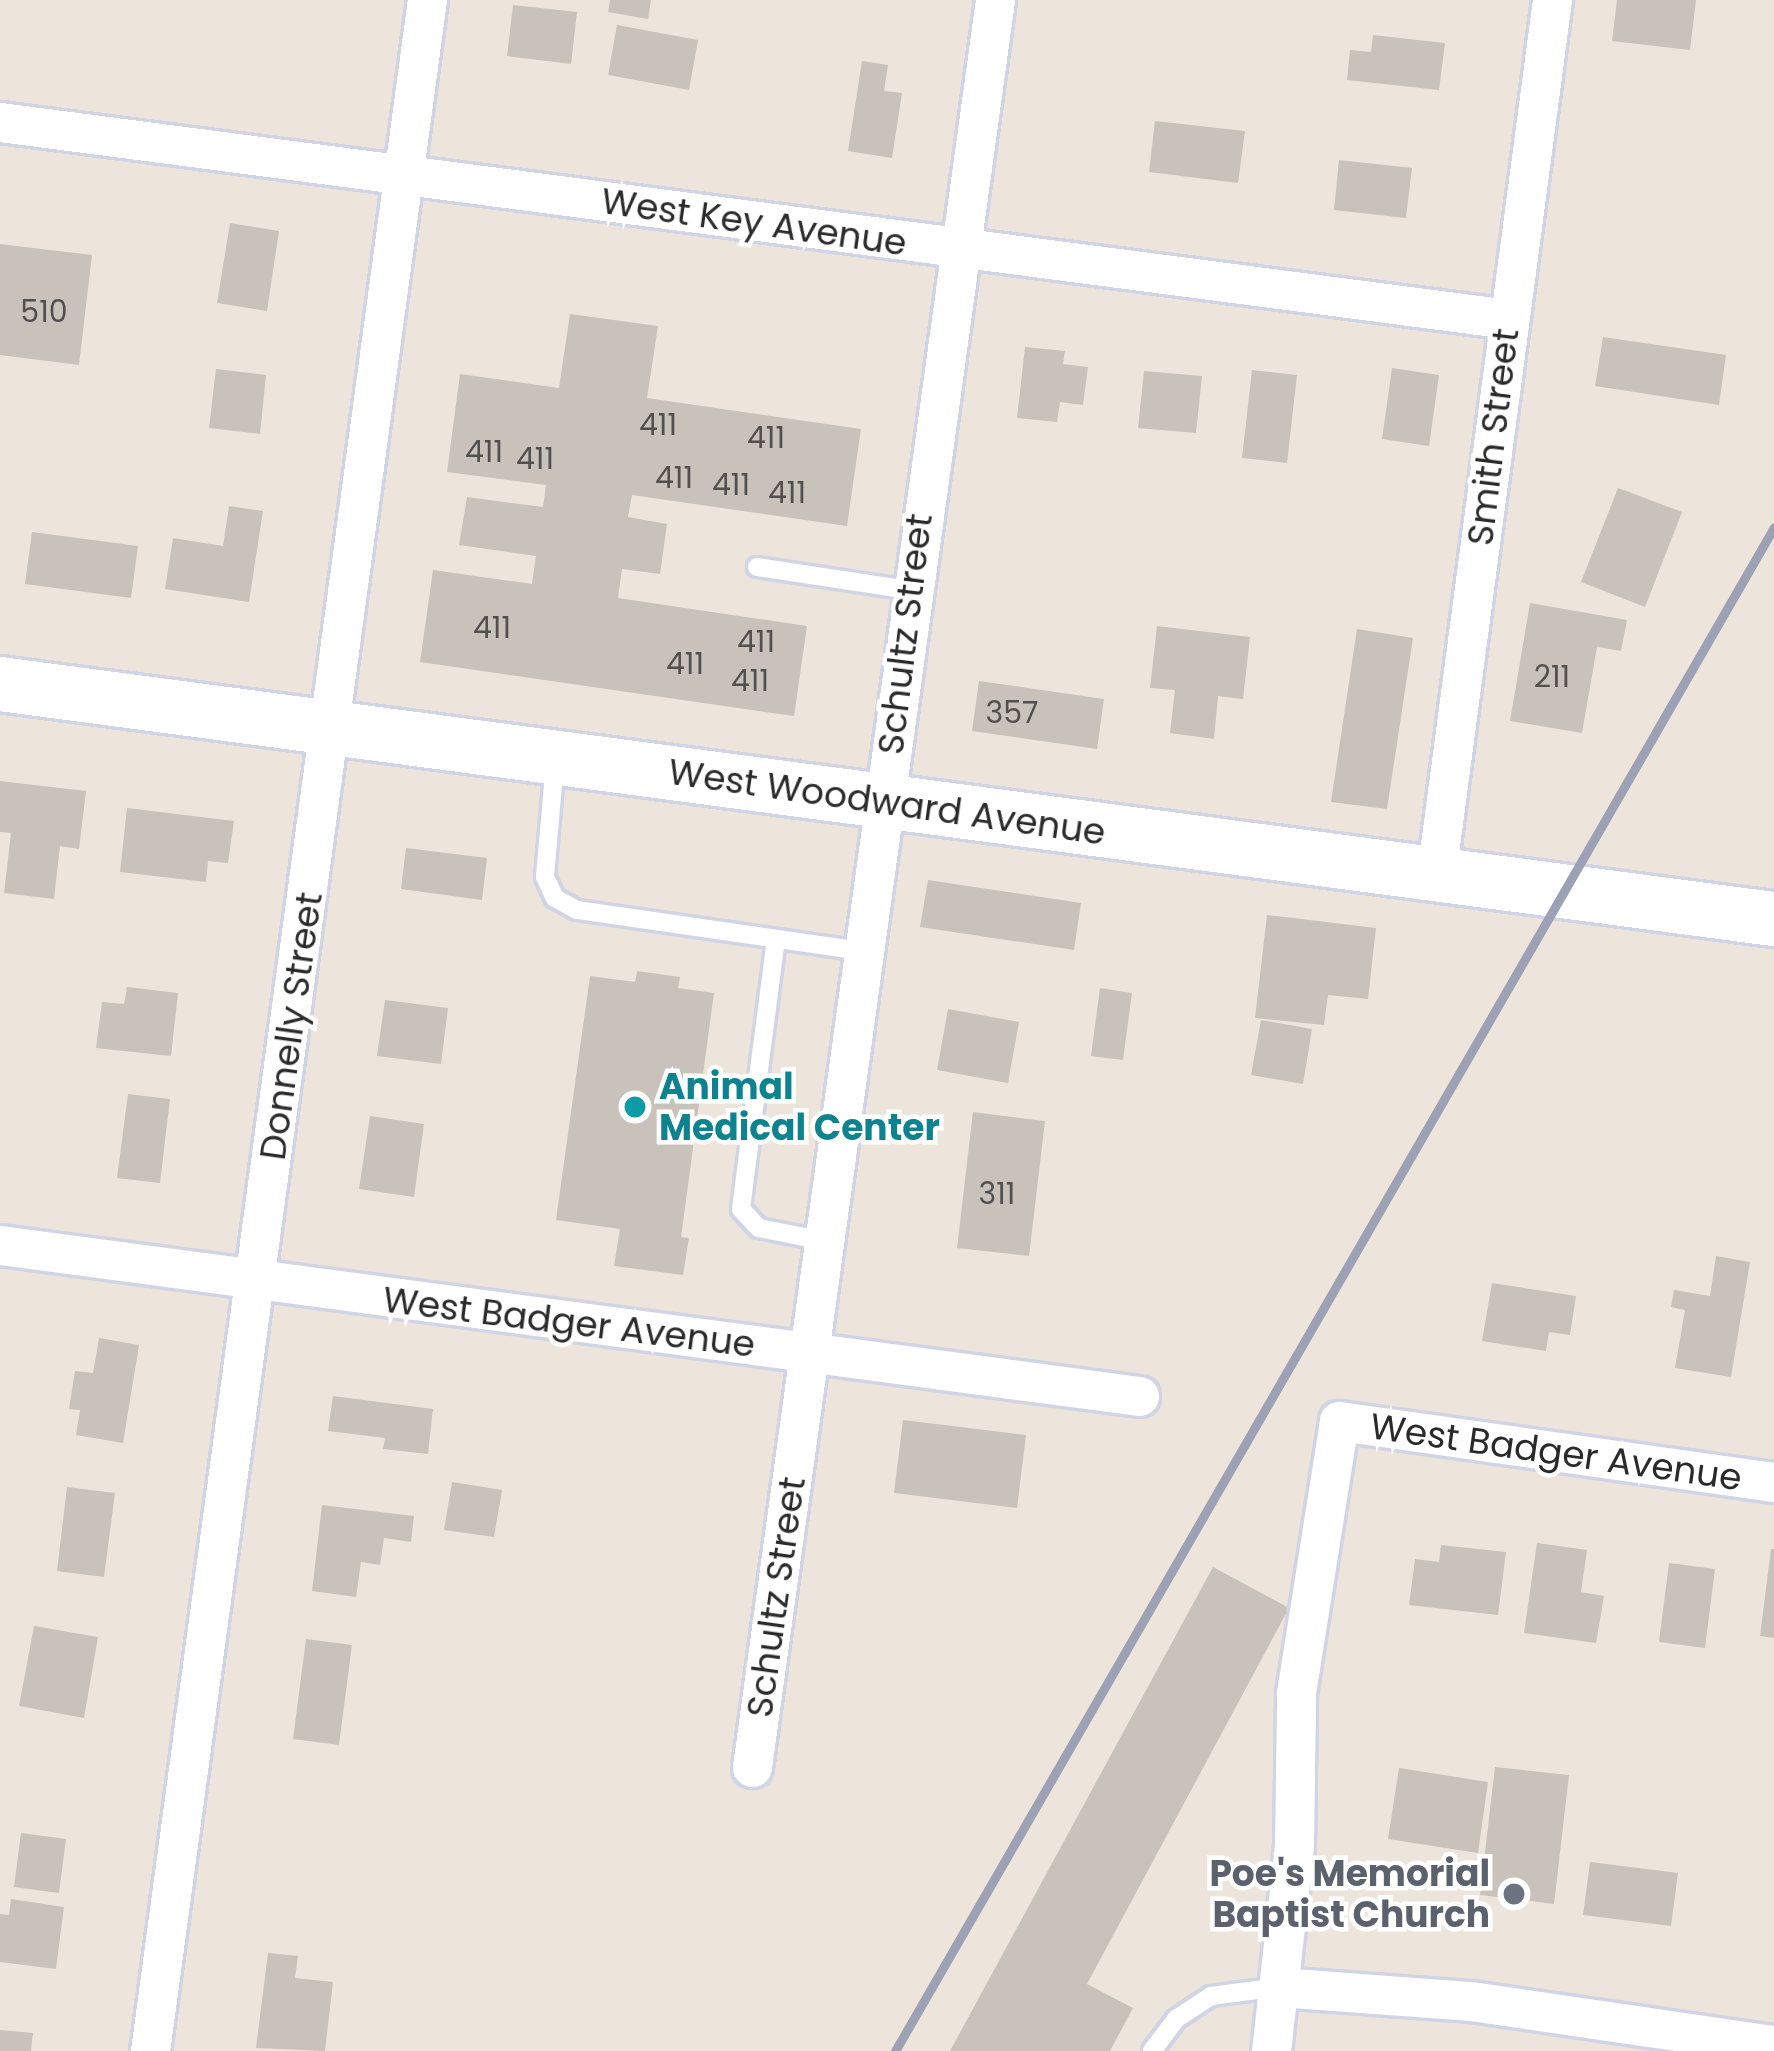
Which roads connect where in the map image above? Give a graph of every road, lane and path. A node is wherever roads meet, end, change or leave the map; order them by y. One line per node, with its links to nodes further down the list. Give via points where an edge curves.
1 (428, 0): 5 (street, Donnelly Street)
2 (995, 0): 6 (street, Schultz Street)
3 (1552, 0): 7 (street, Smith Street)
4 (0, 122): 5 (street, West Key Avenue)
5 (405, 175): 6 (street, West Key Avenue); 11 (street, Donnelly Street)
6 (960, 249): 7 (street, West Key Avenue); 9 (street, Schultz Street)
7 (1509, 319): 14 (street, Smith Street)
8 (757, 567): 9 (lane)
9 (909, 590): 13 (street, Schultz Street)
10 (0, 684): 11 (street, West Woodward Avenue)
11 (333, 728): 12 (street, West Woodward Avenue); 20 (street, Donnelly Street)
12 (556, 758): 13 (street, West Woodward Avenue); 16 (lane, via 544,878 555,898 577,910)
13 (884, 801): 14 (street, West Woodward Avenue); 17 (street, Schultz Street)
14 (1436, 875): 15 (street, West Woodward Avenue)
15 (1774, 919)
16 (776, 939): 17 (lane); 18 (lane, via 741,1209 759,1228)
17 (860, 951): 18 (street, Schultz Street)
18 (824, 1240): 21 (street, Schultz Street)
19 (0, 1245): 20 (street, West Badger Avenue)
20 (256, 1282): 21 (street, West Badger Avenue); 27 (street, Donnelly Street)
21 (811, 1353): 22 (street, West Badger Avenue); 24 (street, Schultz Street)
22 (1139, 1396)
23 (1774, 1482): 25 (street, West Badger Avenue, via 1339,1421 1296,1693 1294,1845)
24 (752, 1768)
25 (1279, 1987): 26 (street, via 1471,2000); 28 (lane, via 1211,1996 1176,2019); 29 (street)
26 (1774, 2044)
27 (150, 2051)
28 (1152, 2051)
29 (1271, 2051)

